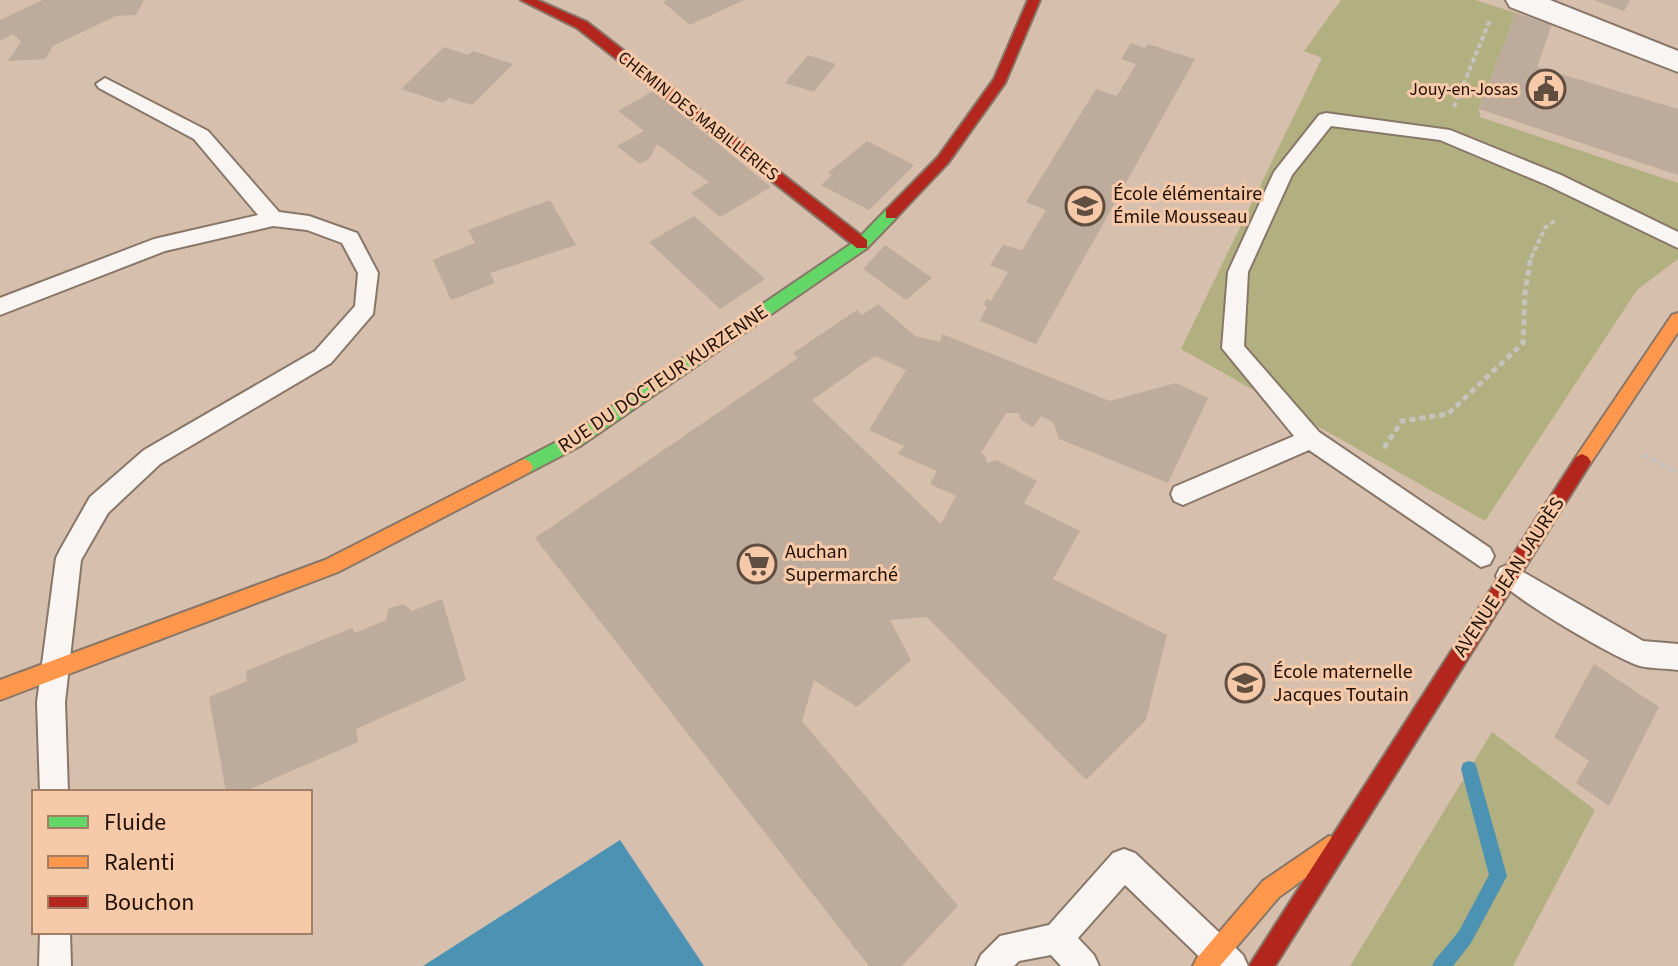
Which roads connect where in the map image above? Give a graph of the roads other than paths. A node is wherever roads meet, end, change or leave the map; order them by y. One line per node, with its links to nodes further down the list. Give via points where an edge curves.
1 (527, 0): 8 (street, CHEMIN DES MABILLERIES, via 582,25)
2 (1034, 0): 8 (street, RUE DU DOCTEUR KURZENNE, via 992,92 943,160)
3 (1521, 0): 4 (street)
4 (1678, 62)
5 (105, 84): 6 (lane, via 201,135)
6 (273, 219): 9 (lane, via 161,244); 16 (lane, via 309,223 350,238 368,273 365,308 323,357 152,457 99,505 69,558)
7 (1678, 241): 11 (lane, via 1443,134 1326,119 1284,172 1238,272 1233,348)
8 (862, 244): 16 (street, RUE DU DOCTEUR KURZENNE, via 574,441 331,566)
9 (0, 307)
10 (1678, 319): 14 (street, AVENUE JEAN JAURÈS)
11 (1311, 439): 12 (lane); 13 (lane)
12 (1183, 494)
13 (1481, 556)
14 (1509, 576): 15 (lane, via 1640,653); 19 (street, AVENUE JEAN JAURÈS)
15 (1678, 657)
16 (56, 670): 17 (street, RUE DU DOCTEUR KURZENNE); 18 (lane, via 51,702)
17 (0, 690)
18 (54, 790)
19 (1344, 837): 22 (street, AVENUE JEAN JAURÈS, via 1271,889); 26 (street, AVENUE JEAN JAURÈS)
20 (55, 934): 23 (lane)
21 (1057, 939): 22 (lane, via 1124,864); 24 (lane, via 1011,947); 25 (lane)
22 (1217, 961)
23 (55, 966)
24 (992, 966)
25 (1083, 966)
26 (1261, 966)

